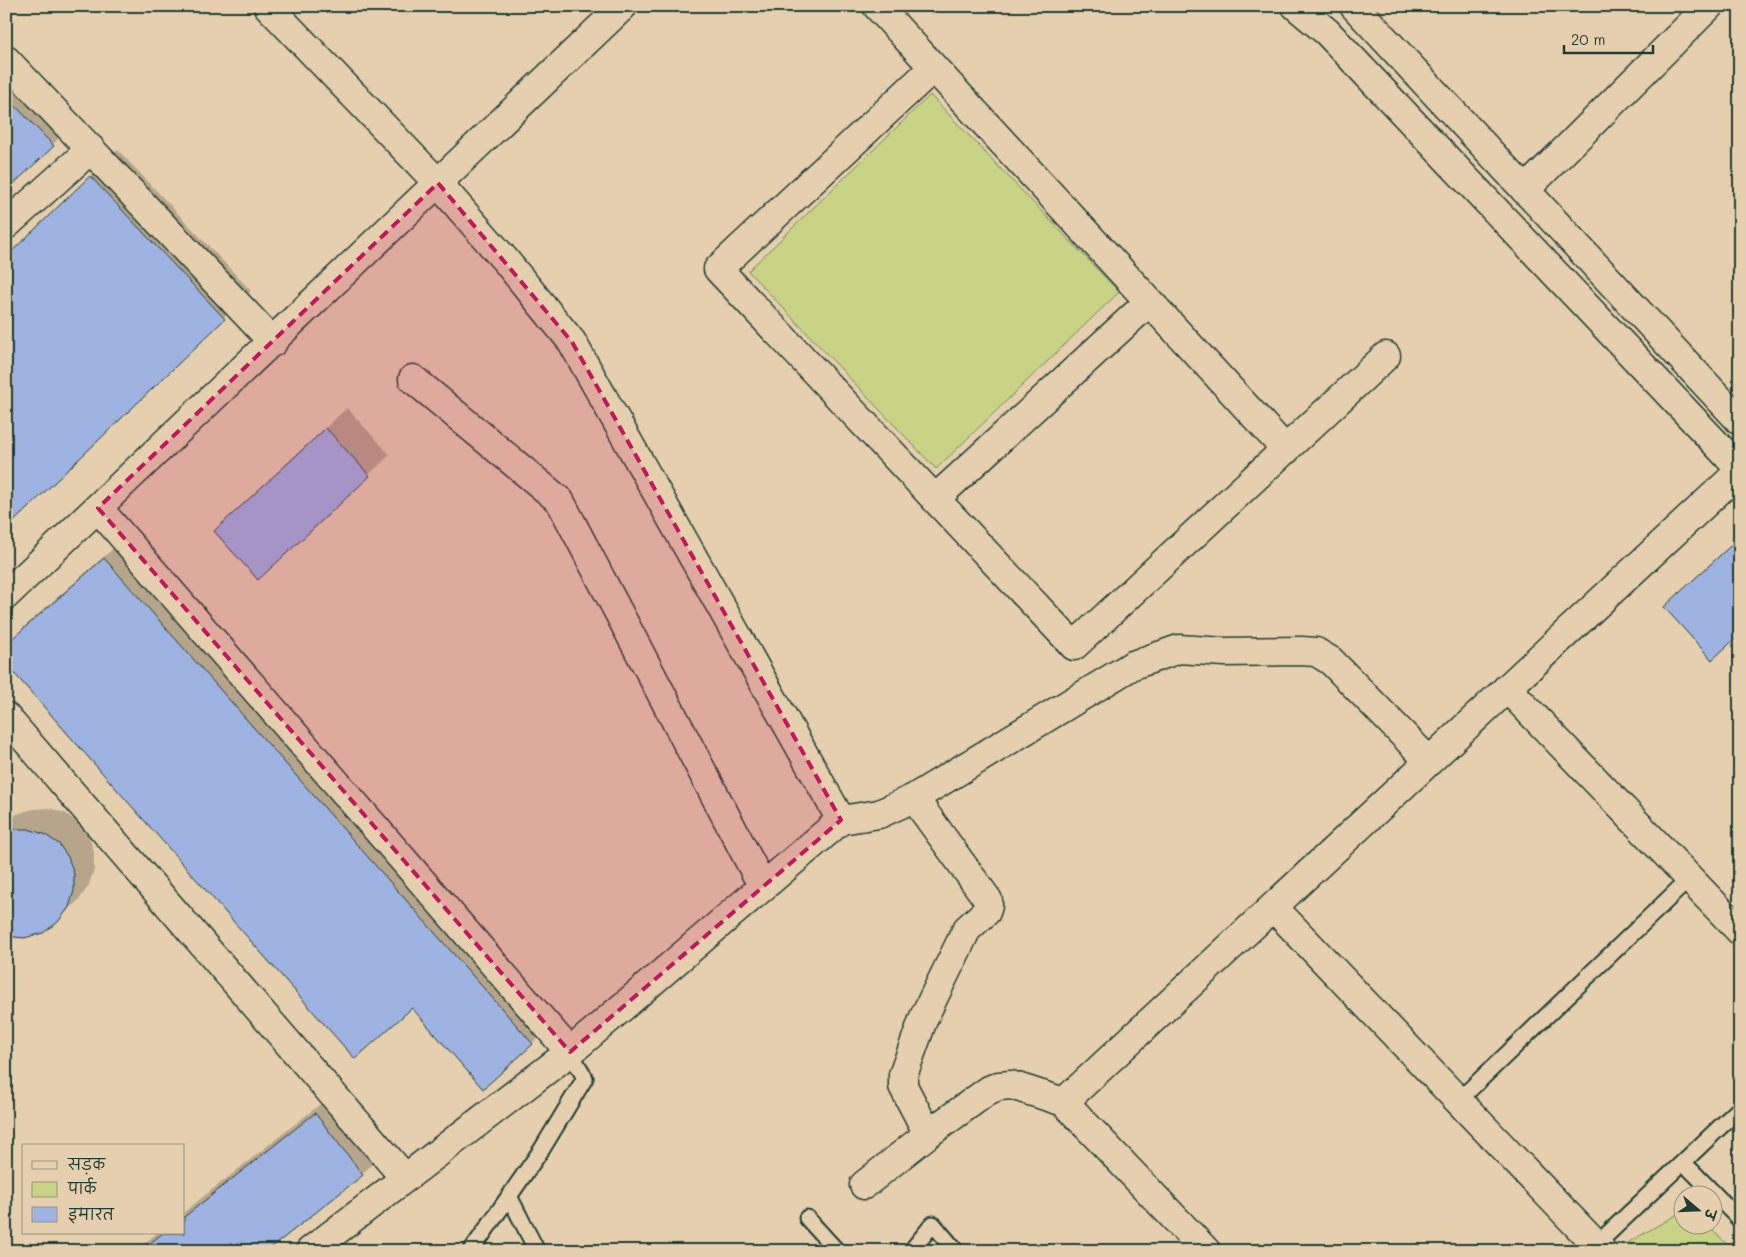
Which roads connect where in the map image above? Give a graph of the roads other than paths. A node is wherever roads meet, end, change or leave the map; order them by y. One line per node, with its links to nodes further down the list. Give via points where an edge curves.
1 (268, 6): 12 (street)
2 (623, 6): 12 (street)
3 (876, 6): 10 (street)
4 (1296, 6): 8 (street)
5 (1320, 6): 8 (street)
6 (1709, 6): 13 (street)
7 (1354, 7): 13 (street)
8 (1327, 32): 21 (street)
9 (6, 60): 11 (street)
10 (933, 68): 15 (street); 22 (street, via 718,269)
11 (91, 149): 14 (street); 16 (street)
12 (438, 183): 16 (street); 29 (street, via 572,342)
13 (1525, 190): 19 (street)
14 (6, 225)
15 (1149, 302): 20 (street); 22 (street)
16 (272, 342): 23 (street)
17 (1386, 356): 20 (street)
18 (412, 379): 31 (street, via 560,501)
19 (1740, 421)
20 (1286, 450): 22 (street, via 1074,646)
21 (1740, 470): 25 (street)
22 (935, 500)
23 (98, 508): 24 (street); 34 (street)
24 (6, 595)
25 (1507, 688): 27 (street); 30 (street)
26 (6, 717): 40 (street)
27 (1429, 761): 28 (street, via 1330,661 1316,652 1179,650 1133,665); 32 (street)
28 (914, 798): 29 (street, via 879,814); 38 (street, via 988,900 986,912 967,929 924,1017 903,1075 903,1086)
29 (841, 820): 31 (street)
30 (1689, 879): 33 (street); 35 (lane)
31 (763, 887): 34 (street)
32 (1273, 907): 35 (street); 36 (street)
33 (1740, 931)
34 (570, 1052): 40 (street); 42 (lane, via 586,1078)
35 (1458, 1100): 45 (street)
36 (1064, 1102): 38 (street, via 1011,1085 999,1086); 52 (street)
37 (1740, 1108): 39 (lane)
38 (928, 1134): 41 (street)
39 (1683, 1162): 44 (lane); 45 (lane)
40 (405, 1178): 46 (street)
41 (864, 1185)
42 (508, 1196): 47 (lane); 48 (lane)
43 (806, 1218): 49 (lane)
44 (1740, 1220)
45 (1599, 1248)
46 (310, 1251)
47 (471, 1251)
48 (537, 1251)
49 (837, 1251)
50 (911, 1251): 51 (lane, via 933,1224)
51 (956, 1251)
52 (1206, 1251)

